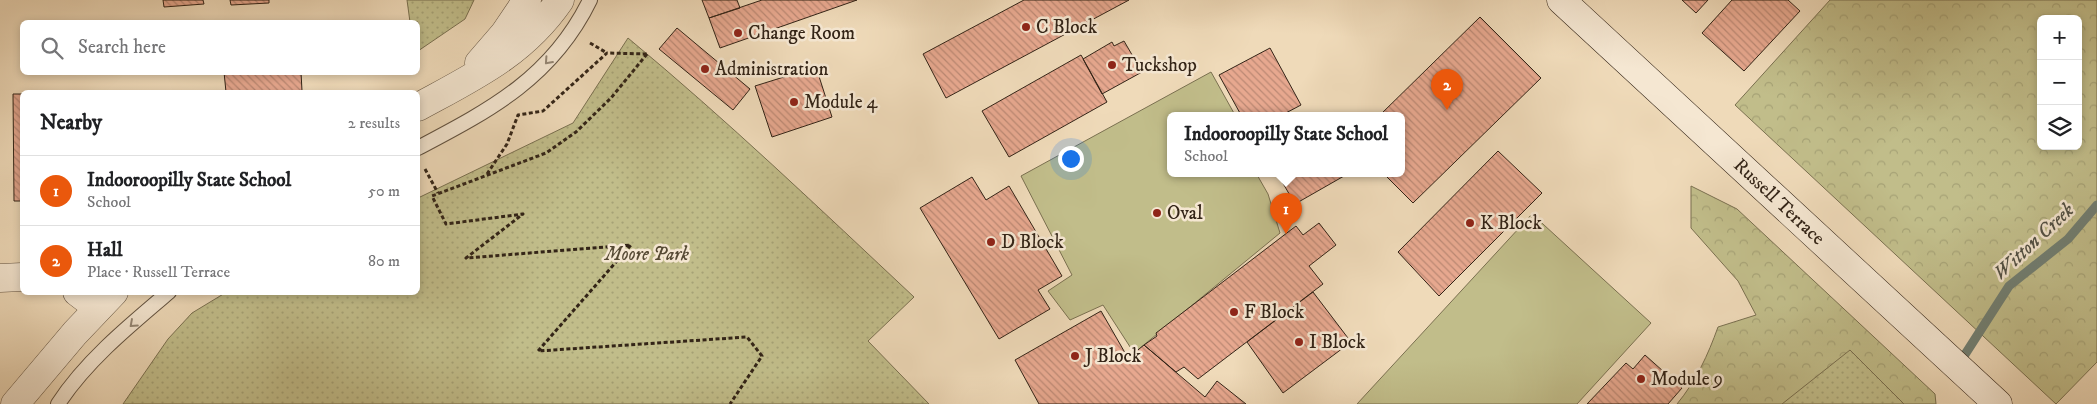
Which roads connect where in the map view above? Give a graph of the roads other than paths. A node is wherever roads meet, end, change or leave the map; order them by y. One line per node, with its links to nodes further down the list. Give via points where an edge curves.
1 (527, 0): 5 (main road, via 491,51)
2 (560, 0): 5 (main road, via 529,38 491,67)
3 (590, 0): 7 (lane, one-way to 7, via 556,52 520,88)
4 (1561, 0): 12 (main road, Russell Terrace)
5 (457, 86): 6 (main road)
6 (420, 107)
7 (420, 147)
8 (20, 277): 9 (main road)
9 (0, 278)
10 (166, 295): 14 (lane, one-way to 14, via 102,353)
11 (96, 298): 13 (main road)
12 (1990, 402)
13 (15, 404)
14 (58, 404)

